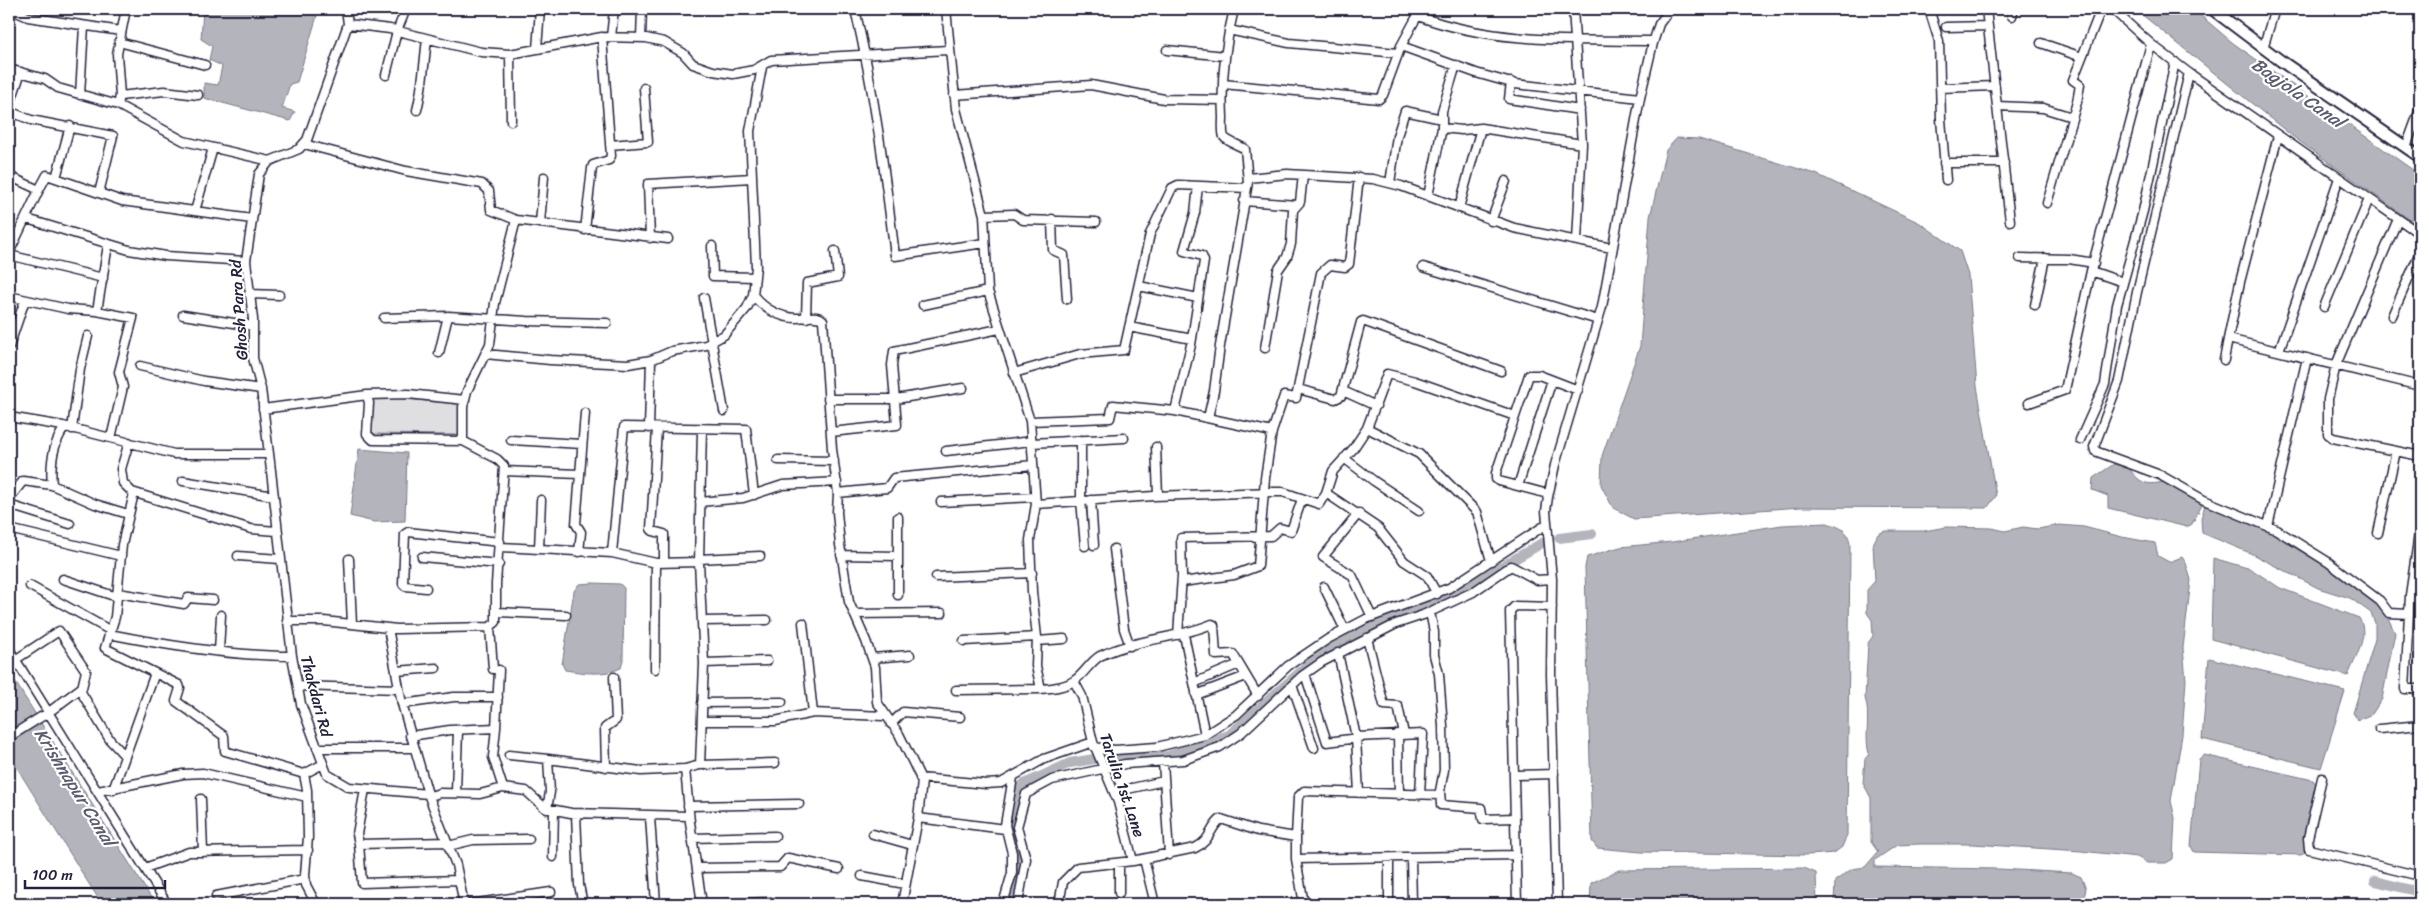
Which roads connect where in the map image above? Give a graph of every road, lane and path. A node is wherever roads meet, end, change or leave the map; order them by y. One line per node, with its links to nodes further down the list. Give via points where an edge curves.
1 (10, 9): 21 (street, via 28,17)
2 (126, 9): 25 (street)
3 (346, 9): 20 (street)
4 (406, 9): 26 (street)
5 (540, 9): 37 (street)
6 (614, 9): 28 (street)
7 (642, 9): 30 (street)
8 (855, 9): 42 (street)
9 (946, 9): 38 (street)
10 (1234, 9): 24 (street)
11 (1573, 9): 31 (street)
12 (1670, 9): 32 (street, via 1659,24)
13 (1929, 9): 57 (street, via 1940,41)
14 (1986, 9): 22 (street)
15 (2101, 9): 44 (street)
16 (2112, 9): 35 (street)
17 (2212, 9): 36 (street)
18 (2276, 9): 36 (street)
19 (1419, 13): 31 (street, via 1445,26 1499,37); 40 (street)
20 (348, 24): 26 (street); 78 (street)
21 (84, 26): 25 (street); 59 (street)
22 (1988, 26): 23 (street); 55 (street)
23 (1946, 27)
24 (1229, 30): 40 (street, via 1289,43); 43 (street)
25 (121, 31): 33 (street)
26 (397, 31): 29 (street); 52 (street)
27 (602, 37): 28 (street); 37 (street); 80 (street)
28 (611, 37): 30 (street)
29 (427, 38): 41 (street, via 481,52); 69 (street)
30 (641, 38): 48 (street, via 664,42 683,53 693,64 713,71 733,74)
31 (1577, 40): 32 (street); 58 (street)
32 (1654, 41): 63 (street)
33 (119, 42): 46 (street); 62 (street)
34 (2041, 43): 44 (street)
35 (2151, 44): 45 (street); 134 (street)
36 (2263, 48): 81 (street)
37 (537, 49): 41 (street)
38 (948, 50): 42 (street); 61 (street)
39 (1167, 50): 43 (street)
40 (1399, 50): 47 (street); 54 (street, via 1379,99)
41 (510, 54): 73 (street)
42 (866, 54): 48 (street, via 771,60); 124 (street, via 894,256)
43 (1225, 56): 54 (street)
44 (2082, 57): 72 (street, via 2072,82 2080,87)
45 (2175, 62): 51 (street); 139 (street, via 2143,211)
46 (205, 65)
47 (1456, 65): 53 (street); 74 (street, via 1442,111)
48 (762, 67): 92 (street, via 750,131)
49 (9, 69): 50 (street)
50 (21, 72): 59 (street); 67 (street)
51 (2190, 73): 77 (street); 256 (street, via 2119,381 2094,449)
52 (386, 76)
53 (1511, 82): 58 (street); 70 (street, via 1508,99)
54 (1223, 84): 64 (street)
55 (1995, 86): 57 (street); 66 (street)
56 (644, 88): 80 (street, via 648,142)
57 (1940, 88): 85 (street)
58 (1578, 91): 63 (street); 70 (street)
59 (80, 94): 65 (street)
60 (198, 95): 62 (street, via 164,91)
61 (954, 95): 64 (street, via 1091,85 1164,99); 109 (street)
62 (120, 96): 65 (street)
63 (1640, 98): 127 (street)
64 (1222, 100): 93 (street, via 1224,134 1245,149)
65 (118, 105): 82 (street, via 184,141)
66 (1998, 106): 72 (street, via 2043,108); 86 (street)
67 (9, 107)
68 (2420, 109): 81 (street)
69 (417, 110)
70 (1580, 110): 79 (street)
71 (9, 111): 75 (street, via 30,120)
72 (2072, 118): 105 (street)
73 (511, 121)
74 (1442, 124): 76 (street, via 1462,130); 97 (street, via 1405,111 1397,136); 102 (street)
75 (70, 126): 91 (street); 101 (street, via 114,137)
76 (1481, 128): 79 (street); 107 (street)
77 (2278, 136): 94 (street); 167 (street)
78 (304, 144): 84 (street); 113 (street, via 406,171 482,184 489,191 491,210)
79 (1582, 144): 123 (street)
80 (610, 145): 119 (street, via 611,158 592,168)
81 (2406, 147): 83 (street)
82 (214, 148): 84 (street); 108 (street)
83 (2420, 157)
84 (270, 161): 111 (street, Ghosh Para Rd, via 259,174)
85 (1944, 163): 86 (street); 96 (street)
86 (2004, 163): 116 (street)
87 (1304, 175): 89 (street); 93 (street); 106 (street)
88 (9, 176): 100 (street)
89 (1359, 176): 97 (street); 184 (street, via 1349,264 1345,267 1330,265 1320,275)
90 (544, 177): 118 (street)
91 (56, 178): 100 (street, via 46,175); 101 (street)
92 (752, 178): 121 (street, via 648,184); 137 (street)
93 (1248, 178): 99 (street)
94 (2339, 178): 103 (street); 171 (street)
95 (1506, 180): 115 (street)
96 (1946, 180)
97 (1390, 183): 102 (street)
98 (1198, 186): 99 (street); 140 (street, via 1172,188 1150,234); 147 (street, via 1195,213 1184,251 1204,259)
99 (1247, 188): 104 (street)
100 (39, 190): 110 (street)
101 (99, 193): 108 (street, via 122,200)
102 (1428, 196): 107 (street)
103 (2369, 199): 112 (street); 152 (street)
104 (1244, 201): 106 (street); 200 (street)
105 (2047, 203)
106 (1297, 205): 170 (street, via 1293,208 1292,240 1287,257 1278,270)
107 (1459, 208): 115 (street)
108 (195, 211): 111 (street)
109 (984, 215): 114 (street, via 1014,214 1023,220); 124 (street)
110 (27, 219): 125 (street); 130 (street)
111 (252, 219): 133 (street, Ghosh Para Rd)
112 (2398, 219): 120 (street); 177 (street)
113 (516, 220): 118 (street); 158 (street)
114 (1052, 220): 117 (street); 148 (street, via 1053,250 1064,255)
115 (1491, 221): 123 (street)
116 (2010, 221)
117 (1096, 222)
118 (540, 224): 119 (street)
119 (585, 230): 121 (street)
120 (2420, 234)
121 (650, 238): 122 (street)
122 (668, 239)
123 (1577, 242): 127 (street)
124 (985, 243): 141 (street)
125 (108, 245): 133 (street, via 166,256); 138 (street)
126 (712, 246): 137 (street, via 713,276)
127 (1612, 248): 160 (street)
128 (835, 251): 159 (street, via 838,277 807,283)
129 (2420, 252): 156 (street)
130 (9, 254): 138 (street)
131 (2020, 258): 132 (street)
132 (2045, 258): 134 (street); 151 (street)
133 (246, 261): 142 (street, Ghosh Para Rd)
134 (2094, 262): 136 (street)
135 (1424, 267): 160 (street)
136 (2092, 271): 139 (street); 192 (street, via 2065,390)
137 (755, 277): 144 (street)
138 (102, 278): 153 (street)
139 (2123, 282): 213 (street, via 2105,384)
140 (1139, 286): 147 (street); 163 (street)
141 (988, 291): 150 (street); 164 (street)
142 (249, 294): 143 (street); 162 (street, Ghosh Para Rd)
143 (279, 295)
144 (753, 295): 159 (street, via 761,306 777,313); 168 (street, via 748,308 735,323)
145 (9, 296): 149 (street)
146 (704, 298): 168 (street)
147 (1198, 298): 166 (street)
148 (1067, 299)
149 (25, 300): 153 (street); 169 (street)
150 (923, 305)
151 (2035, 305)
152 (2324, 306)
153 (97, 311): 209 (street, via 133,318 119,372 123,387)
154 (183, 315): 162 (street)
155 (448, 316): 157 (street); 158 (street); 172 (street)
156 (2392, 316)
157 (384, 318)
158 (493, 318): 161 (street); 173 (street, via 490,344)
159 (806, 318): 189 (street, via 819,317 823,320)
160 (1598, 320): 187 (street)
161 (607, 323)
162 (253, 326): 185 (street, Ghosh Para Rd, via 253,358)
163 (1130, 328): 166 (street); 180 (street, via 1124,350 1080,354)
164 (999, 330): 180 (street); 190 (street, via 894,351)
165 (88, 336): 202 (street)
166 (1192, 339): 196 (street)
167 (2228, 339): 171 (street); 176 (street)
168 (712, 342): 175 (street, via 672,351); 195 (street)
169 (9, 347)
170 (1265, 348)
171 (2279, 352): 174 (street)
172 (440, 353)
173 (485, 354): 175 (street, via 628,364); 191 (street)
174 (2307, 358): 177 (street); 256 (street)
175 (652, 360): 203 (street)
176 (2224, 360)
177 (2336, 365): 182 (street); 220 (street, via 2328,399 2329,436)
178 (140, 366): 185 (street, via 204,381)
179 (1501, 371): 186 (street, via 1363,321)
180 (1014, 373): 201 (street)
181 (1552, 380): 187 (street); 198 (street, via 1529,375); 232 (street)
182 (2420, 386)
183 (963, 388): 190 (street)
184 (1298, 388): 186 (street, via 1335,399); 208 (street, via 1295,398 1284,397)
185 (261, 389): 194 (street, Ghosh Para Rd)
186 (1343, 390): 193 (street)
187 (1578, 390): 237 (street)
188 (367, 395): 191 (street, via 408,394); 194 (street); 214 (street, via 368,434 373,440)
189 (828, 399): 190 (street); 207 (street)
190 (896, 399): 207 (street, via 896,426)
191 (465, 400): 214 (street)
192 (2029, 403)
193 (1376, 406): 198 (street, via 1386,376 1390,374); 205 (street)
194 (263, 407): 221 (street, Thakdari Rd)
195 (724, 411)
196 (1175, 412): 200 (street); 201 (street, via 1113,406 1110,418)
197 (585, 413): 217 (street)
198 (1515, 416): 232 (street, via 1496,476 1500,481)
199 (9, 418): 202 (street)
200 (1208, 418): 208 (street)
201 (1030, 421): 216 (street)
202 (68, 428): 209 (street); 231 (street, via 56,439)
203 (649, 428): 204 (street); 266 (street, via 624,427)
204 (657, 428): 206 (street); 277 (street, via 651,529 664,534)
205 (1366, 428): 223 (street); 276 (street, via 1419,454 1477,512)
206 (702, 429): 238 (street, via 746,429); 247 (street)
207 (831, 432): 225 (street)
208 (1272, 432): 233 (street)
209 (112, 438): 215 (street)
210 (1124, 438): 212 (street)
211 (511, 440): 217 (street)
212 (1081, 440): 216 (street); 245 (street)
213 (2080, 440)
214 (463, 441): 227 (street, via 497,459 504,466)
215 (129, 442): 221 (street, via 174,454); 234 (street, via 121,470 126,488)
216 (1032, 442): 219 (street); 226 (street)
217 (582, 444): 228 (street)
218 (1156, 447): 240 (street)
219 (946, 450)
220 (2396, 451): 222 (street); 260 (street)
221 (269, 454): 239 (street, Thakdari Rd)
222 (2420, 456)
223 (1344, 458): 236 (street, via 1332,470); 250 (street)
224 (778, 460): 225 (street)
225 (834, 461): 230 (street)
226 (1033, 465): 235 (street, via 894,478 887,488); 244 (street)
227 (504, 471): 228 (street); 262 (street)
228 (579, 474): 265 (street, via 576,524 580,532)
229 (182, 481): 239 (street)
230 (837, 482): 235 (street); 238 (street, via 783,485)
231 (52, 485): 241 (street, via 23,481); 252 (street)
232 (1518, 486): 237 (street)
233 (1265, 492): 240 (street); 242 (street, via 1283,492); 261 (street)
234 (134, 493): 252 (street); 259 (street, via 251,530)
235 (838, 493): 267 (street)
236 (1326, 493): 242 (street, via 1319,504); 251 (street)
237 (1548, 494): 255 (street)
238 (754, 495): 247 (street, via 730,501)
239 (274, 496): 259 (street, Thakdari Rd)
240 (1158, 496): 246 (street)
241 (9, 499)
242 (1302, 499): 261 (street, via 1291,531 1280,528 1271,536)
243 (541, 500): 264 (street)
244 (1035, 500): 245 (street); 248 (street); 280 (street, via 1030,540)
245 (1081, 500): 246 (street); 246 (street, via 1090,546)
246 (1091, 500)
247 (700, 502): 275 (street)
248 (941, 502)
249 (9, 505): 254 (street)
250 (1420, 511)
251 (1359, 513): 288 (street, via 1378,528 1404,561 1427,576); 300 (street, via 1323,558 1352,576)
252 (128, 514): 268 (street)
253 (898, 517): 271 (street)
254 (70, 524)
255 (1547, 524): 276 (street); 283 (street)
256 (2268, 526): 298 (street, via 2328,562 2380,601 2389,613)
257 (9, 529): 268 (street)
258 (2420, 529): 279 (street)
259 (277, 531): 273 (street, Thakdari Rd)
260 (2378, 532)
261 (1260, 537): 284 (street, via 1258,566 1234,576); 284 (street, via 1181,537)
262 (500, 544): 264 (street); 278 (street); 287 (street, via 408,532 405,534 403,584)
263 (1114, 548): 315 (street)
264 (539, 549): 265 (street)
265 (579, 552): 266 (street)
266 (612, 553): 277 (street)
267 (842, 555): 271 (street); 297 (street, via 849,602)
268 (121, 556): 289 (street)
269 (238, 556): 273 (street)
270 (760, 556): 275 (street)
271 (898, 556): 290 (street)
272 (422, 557): 278 (street)
273 (280, 559): 302 (street, Thakdari Rd)
274 (349, 559): 305 (street)
275 (699, 561): 277 (street); 303 (street)
276 (1491, 561): 288 (street)
277 (660, 563): 327 (street)
278 (499, 564): 293 (street)
279 (2417, 564): 298 (street)
280 (1032, 572): 281 (street); 313 (street)
281 (936, 576)
282 (63, 579): 289 (street)
283 (1552, 579): 292 (street); 294 (street, via 1538,580 1511,566 1473,592)
284 (1182, 582): 310 (street)
285 (30, 586): 309 (street)
286 (1324, 587): 308 (street)
287 (426, 588)
288 (1437, 594): 300 (street)
289 (117, 595): 291 (street, via 184,604 188,598); 309 (street)
290 (898, 595)
291 (213, 600)
292 (1552, 607): 378 (street); 404 (street, via 1515,606 1510,611)
293 (497, 612): 296 (street); 306 (street, via 496,622)
294 (1430, 612): 312 (street); 394 (street, via 1443,726 1444,770)
295 (942, 613): 297 (street)
296 (566, 614)
297 (854, 614): 321 (street)
298 (2409, 614): 338 (street, via 2405,689)
299 (221, 615): 317 (street)
300 (1372, 617): 308 (street)
301 (767, 620): 303 (street)
302 (288, 621): 305 (street); 320 (street, Thakdari Rd)
303 (703, 621): 324 (street)
304 (803, 623): 349 (street)
305 (352, 624): 307 (street)
306 (490, 627): 307 (street); 344 (street)
307 (388, 628): 328 (street)
308 (1345, 630): 343 (street, via 1288,666)
309 (110, 632): 317 (street, via 159,645); 329 (street, via 105,648)
310 (1181, 635): 315 (street); 325 (street, via 1213,624 1216,656 1232,653); 334 (street)
311 (1064, 638): 313 (street)
312 (1367, 638): 318 (street); 358 (street, via 1384,705 1398,706)
313 (1037, 639): 314 (street); 340 (street, via 1036,666)
314 (964, 641)
315 (1130, 646): 333 (street, via 1099,656)
316 (9, 649): 322 (street)
317 (218, 651): 320 (street)
318 (1338, 653): 330 (street); 362 (street)
319 (910, 654): 321 (street)
320 (292, 656): 336 (street, Thakdari Rd)
321 (872, 658): 350 (street, via 877,702)
322 (15, 660): 337 (street, via 60,631 86,671); 348 (street)
323 (768, 661): 324 (street)
324 (704, 663): 346 (street)
325 (1239, 664): 331 (street); 334 (street)
326 (436, 668): 328 (street)
327 (655, 669)
328 (396, 671): 339 (street)
329 (155, 673): 368 (street); 377 (street, via 180,686 176,701 224,736 223,750)
330 (1305, 674): 335 (street); 362 (street, via 1328,742)
331 (1246, 676): 342 (street); 343 (street)
332 (614, 677): 375 (street, via 616,716 614,723 605,728)
333 (1074, 681): 340 (street); 363 (street, Tarulia 1st Lane, via 1082,696)
334 (1194, 683): 342 (street)
335 (1292, 685): 366 (street); 370 (street, via 1241,733 1220,747 1198,756)
336 (298, 686): 339 (street); 364 (street, Thakdari Rd)
337 (81, 688): 348 (street); 368 (street, via 103,729)
338 (2420, 688)
339 (399, 689): 347 (street)
340 (1041, 689): 341 (street)
341 (956, 690)
342 (1196, 695): 359 (street)
343 (1258, 696): 359 (street, via 1236,716)
344 (498, 697): 347 (street); 355 (street)
345 (782, 702): 346 (street)
346 (702, 703): 352 (street)
347 (402, 704): 360 (street)
348 (49, 712): 361 (street); 387 (street)
349 (812, 713): 350 (street); 352 (street, via 775,721)
350 (884, 716): 353 (street)
351 (960, 717): 353 (street, via 903,712)
352 (702, 720): 373 (street)
353 (891, 724): 381 (street)
354 (2420, 725): 356 (street)
355 (496, 728): 357 (street); 384 (street, via 493,757)
356 (2379, 729)
357 (458, 730): 360 (street); 388 (street)
358 (1401, 734): 362 (street); 392 (street); 393 (street, via 1421,733 1424,736)
359 (1205, 735): 363 (street, via 1157,747 1116,750)
360 (410, 736): 365 (street)
361 (9, 737)
362 (1357, 738): 390 (street)
363 (1094, 746): 374 (street, Tarulia 1st Lane); 380 (street, via 1044,759)
364 (317, 748): 365 (street); 372 (street, Thakdari Rd)
365 (413, 748): 391 (street)
366 (1314, 748)
367 (509, 755): 369 (street)
368 (125, 756): 386 (street)
369 (548, 759): 375 (street); 399 (street)
370 (1163, 762): 374 (street); 383 (street)
371 (775, 763): 373 (street)
372 (323, 764): 377 (street); 385 (street, Thakdari Rd, via 327,774 342,783)
373 (700, 765): 376 (street)
374 (1103, 766): 389 (street, Tarulia 1st Lane); 446 (street, via 1052,780 1026,794 1017,827 1026,858)
375 (606, 767): 376 (street, via 641,771)
376 (685, 769): 398 (street)
377 (304, 774): 395 (street)
378 (1554, 774): 379 (street); 455 (street)
379 (1518, 775)
380 (1013, 777): 381 (street, via 1001,784); 405 (street)
381 (920, 778): 403 (street)
382 (2322, 778): 429 (street, via 2308,838 2309,849)
383 (1164, 781): 389 (street); 416 (street)
384 (503, 788): 388 (street, Thakdari Rd, via 480,794); 399 (street, via 526,791)
385 (365, 789): 391 (street, Thakdari Rd); 411 (street, via 356,834)
386 (113, 790): 387 (street); 395 (street, via 183,774 202,773)
387 (98, 791): 425 (street)
388 (456, 792): 391 (street, Thakdari Rd)
389 (1114, 792): 423 (street, Tarulia 1st Lane)
390 (1359, 793): 392 (street); 408 (street, via 1308,790 1300,794)
391 (429, 795): 412 (street)
392 (1400, 795): 393 (street)
393 (1420, 795): 394 (street)
394 (1440, 795): 404 (street, via 1442,807 1481,808 1483,819)
395 (308, 797): 414 (street)
396 (201, 799): 415 (street)
397 (798, 804): 398 (street)
398 (688, 806): 402 (street)
399 (551, 810): 400 (street); 418 (street)
400 (576, 814): 401 (street); 441 (street, via 579,885)
401 (650, 816): 402 (street); 442 (street)
402 (689, 816): 409 (street)
403 (918, 818): 405 (street); 413 (street)
404 (1515, 818): 417 (street)
405 (1005, 829): 445 (street, via 1013,862)
406 (873, 834): 413 (street)
407 (775, 836): 409 (street)
408 (1296, 837): 416 (street, via 1258,831 1221,819 1203,844); 422 (street)
409 (692, 838): 426 (street)
410 (528, 839): 412 (street)
411 (359, 844): 412 (street); 431 (street, via 363,884)
412 (448, 844): 431 (street)
413 (912, 845): 432 (street)
414 (308, 850): 415 (street); 430 (street)
415 (203, 852): 425 (street, via 179,854)
416 (1169, 855): 420 (street)
417 (1516, 855): 419 (street); 454 (street)
418 (554, 857)
419 (1411, 858): 421 (street); 451 (street)
420 (1144, 859): 423 (street); 448 (street)
421 (1389, 859): 422 (street); 450 (street)
422 (1296, 860): 449 (street)
423 (1133, 861): 424 (street, Tarulia 1st Lane)
424 (1119, 863): 434 (street); 447 (street, Tarulia 1st Lane, via 1078,867 1063,882)
425 (144, 868): 437 (street)
426 (697, 868): 427 (street, via 780,867 788,858); 443 (street)
427 (839, 869)
428 (862, 876): 432 (street)
429 (2420, 876)
430 (305, 879): 435 (street); 438 (street)
431 (458, 880): 439 (street)
432 (906, 884): 444 (street)
433 (551, 892): 440 (street)
434 (1119, 893)
435 (216, 896)
436 (771, 902): 443 (street)
437 (167, 904)
438 (316, 904)
439 (464, 904)
440 (470, 904)
441 (583, 904)
442 (656, 904)
443 (702, 904)
444 (902, 904)
445 (1003, 904)
446 (1018, 904)
447 (1059, 904)
448 (1155, 904)
449 (1304, 904)
450 (1389, 904)
451 (1412, 904)
452 (1444, 904): 453 (street)
453 (1453, 904)
454 (1517, 904)
455 (1557, 904)

